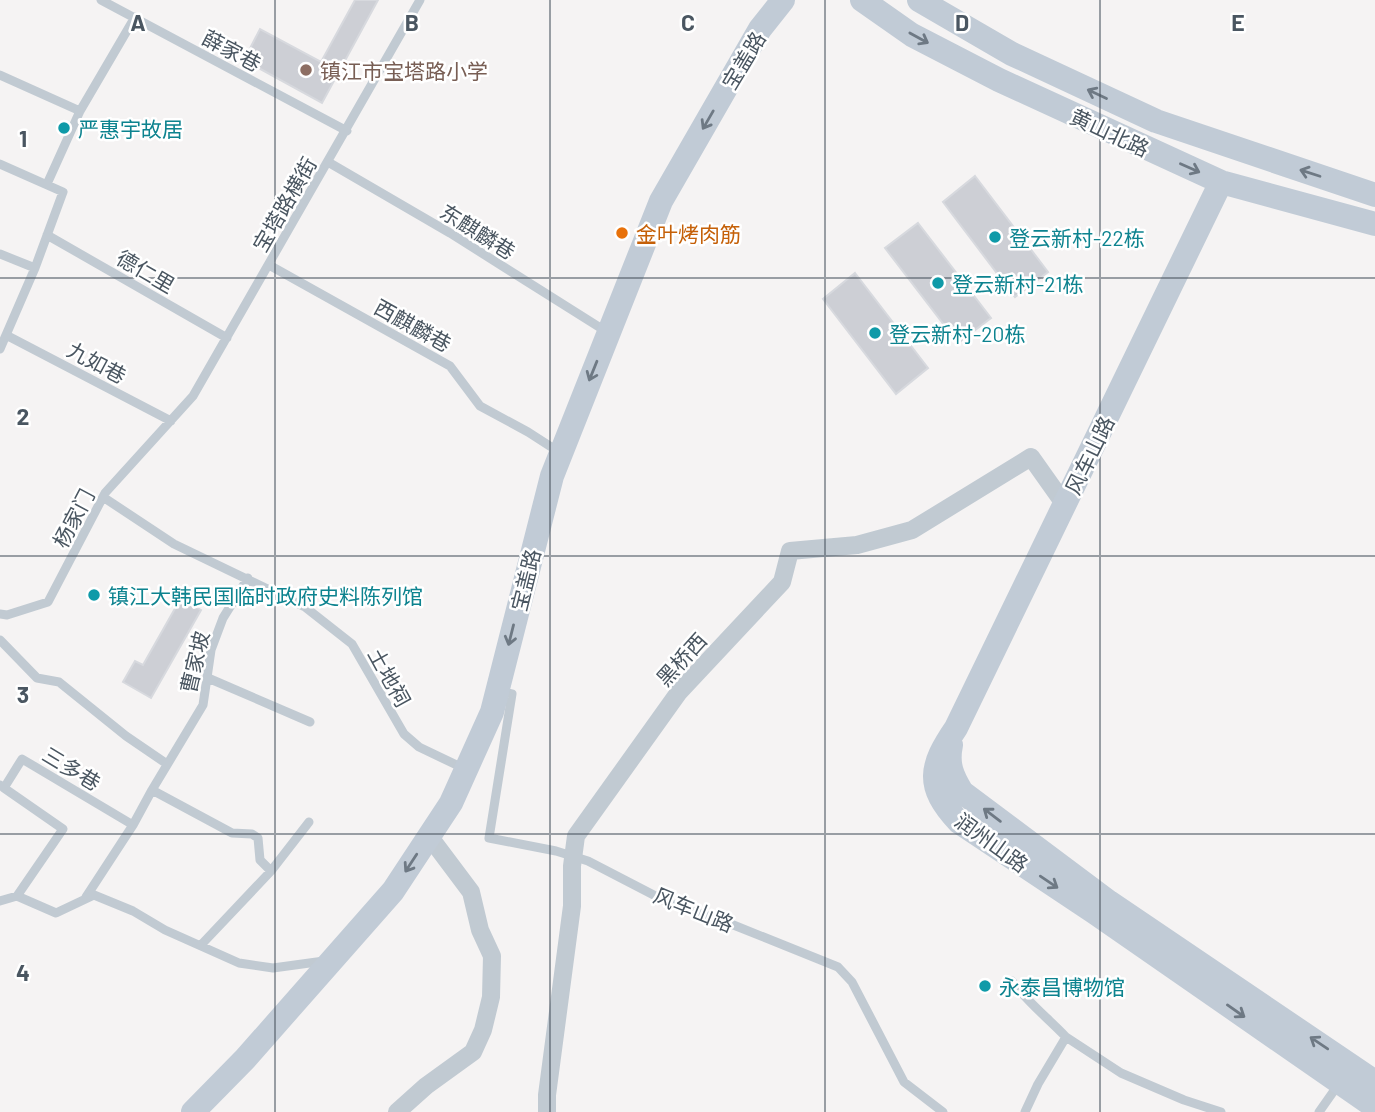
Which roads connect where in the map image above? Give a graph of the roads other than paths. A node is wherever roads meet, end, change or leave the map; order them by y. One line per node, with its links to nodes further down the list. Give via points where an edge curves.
1 (101, 0): 6 (lane, 薛家巷)
2 (421, 0): 9 (lane, 宝塔路横街)
3 (783, 0): 20 (street, 宝盖路, one-way to 20, via 760,29 661,201)
4 (862, 0): 12 (street, 黄山北路, one-way to 12, via 912,35 999,80)
5 (919, 0): 14 (street, 黄山北路, one-way to 5, via 1156,121 1012,54)
6 (135, 17): 8 (lane); 9 (lane, 薛家巷)
7 (0, 75): 8 (lane)
8 (80, 111): 13 (lane)
9 (346, 131): 10 (lane, 宝塔路横街)
10 (328, 162): 18 (lane, 宝塔路横街); 20 (lane, 东麒麟巷)
11 (0, 164): 13 (lane)
12 (1221, 182): 15 (street, 黄山北路); 27 (street, 风车山路)
13 (47, 184): 16 (lane, via 64,192)
14 (1375, 195)
15 (1375, 224)
16 (47, 235): 19 (lane); 22 (lane, 德仁里)
17 (0, 254): 19 (lane)
18 (270, 264): 22 (lane, 宝塔路横街); 25 (lane, 西麒麟巷, via 450,366 480,406)
19 (35, 268): 21 (lane)
20 (608, 333): 25 (street, 宝盖路, one-way to 25)
21 (6, 335): 23 (lane); 24 (lane, 九如巷)
22 (227, 338): 24 (lane, 宝塔路横街, via 193,396)
23 (0, 349)
24 (171, 421): 26 (lane, 杨家门)
25 (561, 453): 32 (street, 宝盖路, one-way to 32)
26 (103, 497): 28 (lane, 土地祠, via 174,544); 29 (lane, 杨家门, via 48,602)
27 (1065, 505): 34 (street, 风车山路); 42 (street, 黑桥西, via 1031,457 912,530 857,545 790,551 782,582 680,692 576,836)
28 (248, 578): 31 (lane, 曹家坡, via 223,618 211,650); 36 (lane, 土地祠, via 305,607 352,644 404,734 419,747)
29 (0, 614)
30 (0, 640): 35 (lane, via 37,678 59,682)
31 (208, 678): 33 (lane); 35 (lane, 曹家坡, via 203,705)
32 (497, 691): 36 (street, 宝盖路); 42 (lane, 风车山路, via 512,694 489,838)
33 (310, 722)
34 (956, 728): 51 (street, 润州山路, via 948,758 962,792)
35 (167, 764): 38 (lane, 曹家坡)
36 (466, 769): 41 (street, 宝盖路)
37 (2, 786): 40 (lane, 三多巷, via 22,759); 44 (lane, 三多巷, via 63,829)
38 (152, 790): 40 (lane, 曹家坡); 43 (lane, via 232,833 258,838 260,860)
39 (309, 822): 43 (lane)
40 (133, 825): 45 (lane, 曹家坡)
41 (429, 836): 48 (street, 宝盖路, one-way to 48, via 393,891); 55 (street, via 471,892 492,956 491,997 473,1052)
42 (573, 856): 56 (street, 黑桥西, via 572,906); 57 (lane, 风车山路, via 671,904 838,967 852,982 904,1082)
43 (271, 871): 47 (lane)
44 (17, 897): 45 (lane, via 56,913); 46 (lane)
45 (83, 900): 47 (lane, via 94,895)
46 (0, 901)
47 (201, 945): 48 (lane, via 239,963 273,968)
48 (332, 960): 54 (street, 宝盖路)
49 (1012, 981): 50 (lane)
50 (1066, 1037): 58 (lane); 59 (lane, via 1121,1073)
51 (1345, 1073): 52 (street, 润州山路); 53 (street, 润州山路); 60 (lane)
52 (1375, 1082)
53 (1375, 1107)
54 (193, 1112)
55 (397, 1112)
56 (547, 1112)
57 (943, 1112)
58 (1025, 1112)
59 (1221, 1112)
60 (1319, 1112)

